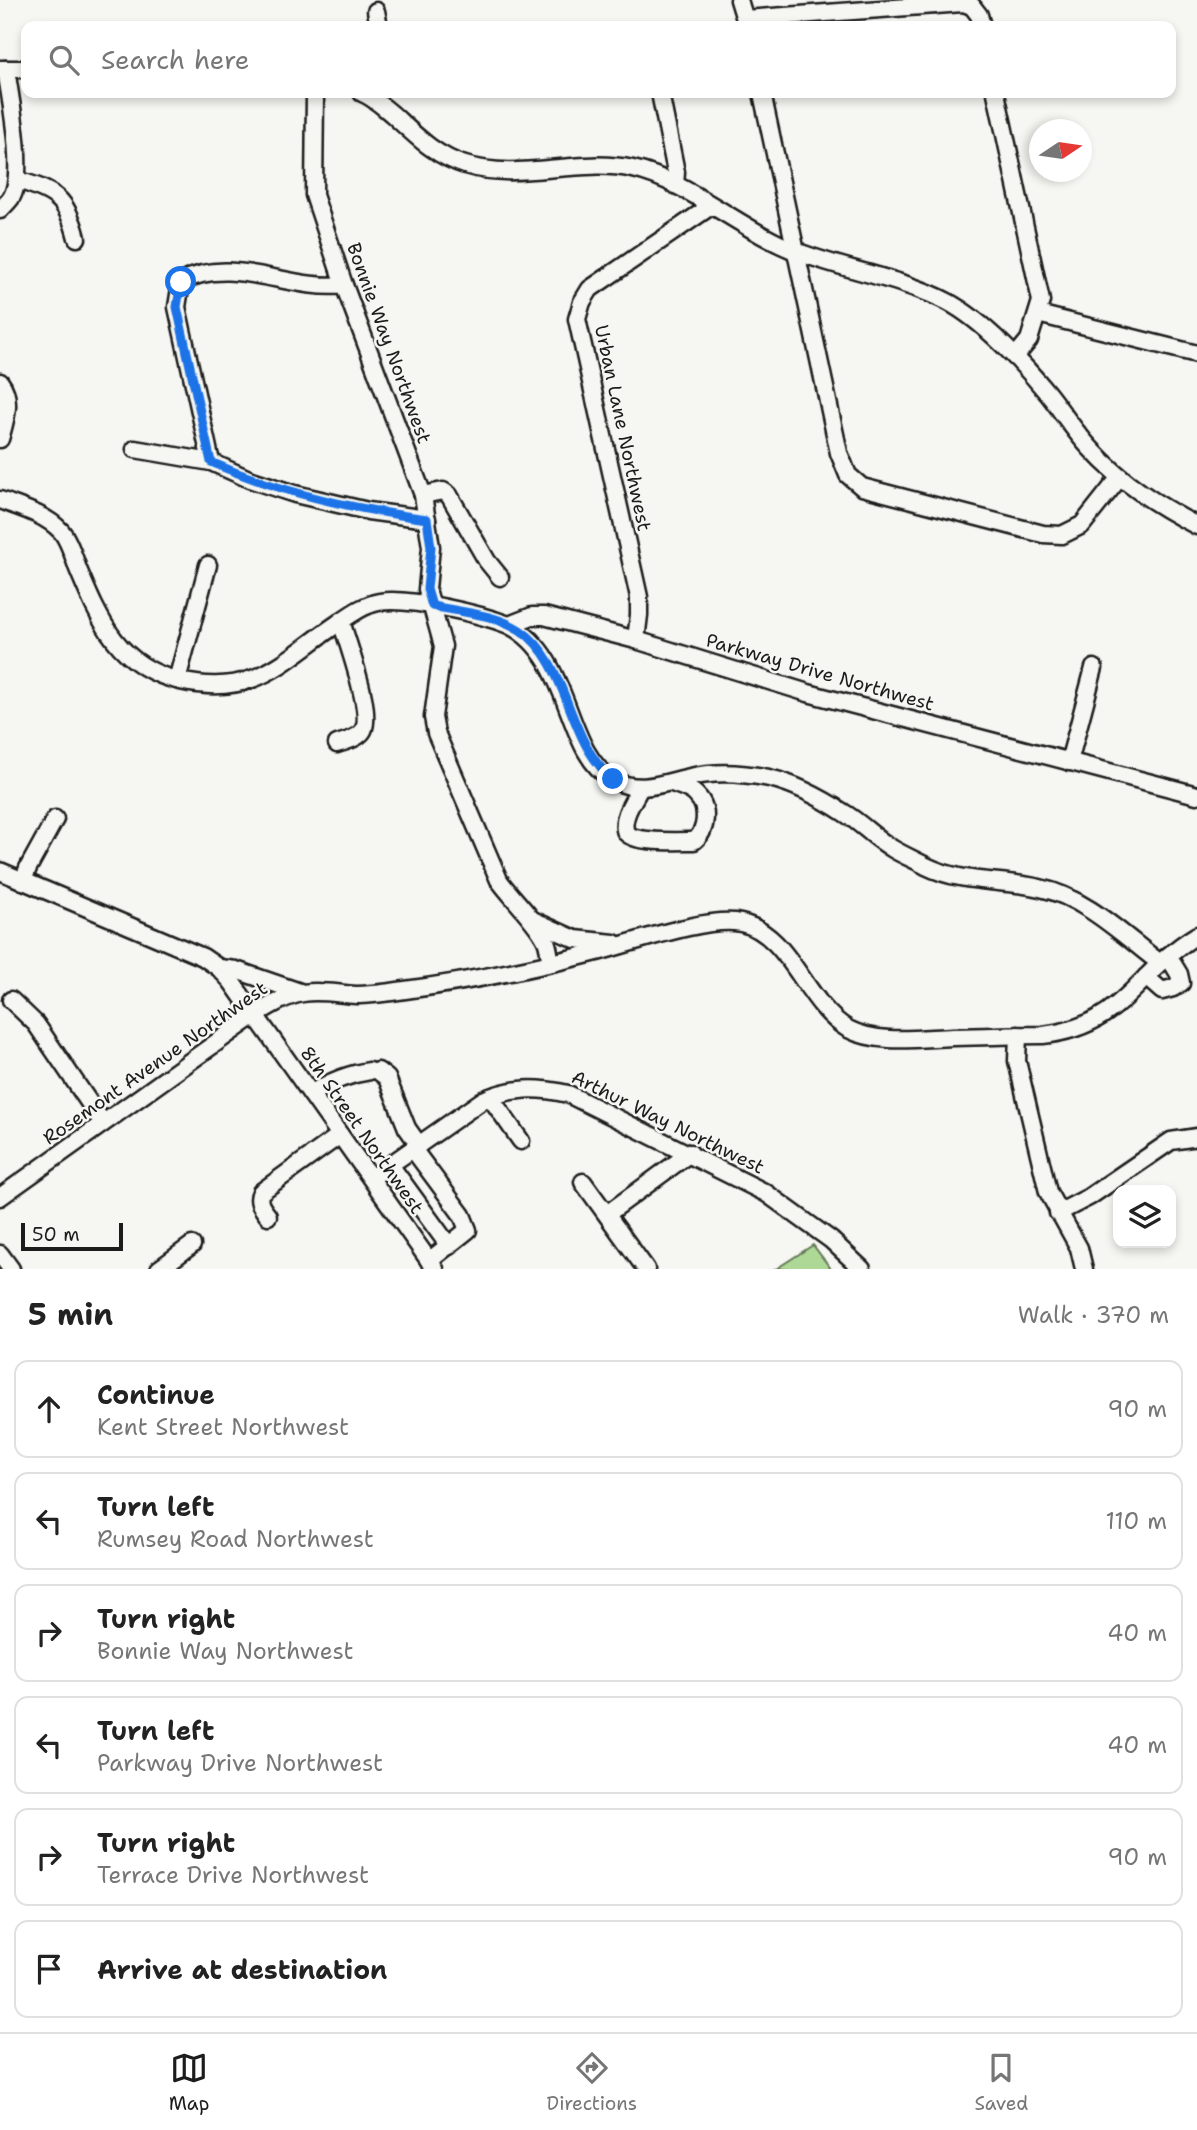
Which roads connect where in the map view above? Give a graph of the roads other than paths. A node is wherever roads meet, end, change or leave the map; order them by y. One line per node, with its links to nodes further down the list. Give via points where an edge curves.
1 (739, 0): 3 (street)
2 (974, 3): 4 (street); 5 (street)
3 (745, 21)
4 (768, 21)
5 (981, 21)
6 (3, 69): 7 (street); 13 (street)
7 (21, 69)
8 (315, 98): 19 (street, Bonnie Way Northwest, via 314,195)
9 (375, 98): 14 (street, via 430,148 463,164 509,172 615,166)
10 (661, 98): 14 (street)
11 (763, 98): 18 (street)
12 (997, 98): 20 (street, via 1039,287)
13 (17, 180): 16 (street, via 12,197); 17 (street, via 46,188 63,202)
14 (675, 185): 15 (street)
15 (711, 206): 18 (street); 37 (street, Urban Lane Northwest, via 590,289 577,319 639,597)
16 (0, 210)
17 (77, 238)
18 (797, 251): 22 (street, via 949,303); 27 (street, via 839,453 848,475 862,487 1062,535 1082,525)
19 (344, 285): 26 (street, via 326,287 267,275 218,272 181,282 177,307); 28 (street, Bonnie Way Northwest)
20 (1038, 314): 21 (street); 22 (street, via 1029,340)
21 (1197, 354)
22 (1014, 357): 27 (street, via 1087,445)
23 (0, 382): 24 (street, via 7,401)
24 (0, 439)
25 (135, 449): 26 (street)
26 (211, 462): 30 (street, via 295,494)
27 (1120, 477): 31 (street)
28 (423, 495): 30 (street, Bonnie Way Northwest); 33 (street, via 443,491 449,495)
29 (0, 500): 39 (street, via 42,516 62,532 110,637 134,659)
30 (427, 519): 34 (street, Bonnie Way Northwest, via 431,547 427,589)
31 (1197, 526)
32 (208, 565): 39 (street)
33 (499, 577)
34 (432, 606): 35 (street, via 379,602); 36 (street); 48 (street, Bonnie Way Northwest, via 443,646 433,718 436,733 499,880)
35 (341, 621): 39 (street, via 258,678 205,686); 40 (street, via 365,707 365,723 354,738)
36 (509, 625): 37 (street, Parkway Drive Northwest, via 544,616); 43 (street, via 529,638 547,659 598,768)
37 (636, 640): 41 (street, Parkway Drive Northwest, via 808,693)
38 (1094, 668): 41 (street)
39 (177, 680)
40 (337, 744)
41 (1069, 762): 44 (street, Parkway Drive Northwest)
42 (672, 783): 43 (street); 43 (street, via 692,792 702,803 704,831 694,841 649,840 626,834 628,810); 51 (street, via 691,777 743,774 798,787 929,867 978,882 1039,887 1064,895)
43 (640, 788)
44 (1197, 795)
45 (55, 819): 47 (street)
46 (0, 871): 47 (street)
47 (23, 881): 53 (street, via 203,957)
48 (527, 916): 50 (street, via 575,939); 52 (street, Bonnie Way Northwest, via 546,941)
49 (1197, 935): 51 (street, Rosemont Avenue Northwest)
50 (626, 944): 52 (street, Rosemont Avenue Northwest); 58 (street, Rosemont Avenue Northwest, via 709,923 740,922 773,941 821,1005 861,1034 900,1039)
51 (1164, 960): 54 (street, Rosemont Avenue Northwest); 54 (street, via 1179,974 1181,983 1162,991)
52 (551, 962): 55 (street, Rosemont Avenue Northwest, via 384,993)
53 (219, 968): 55 (street); 57 (street, 8th Street Northwest)
54 (1146, 977): 58 (street, Rosemont Avenue Northwest, via 1123,1001 1091,1023 1064,1032)
55 (302, 993): 57 (street, Rosemont Avenue Northwest)
56 (11, 1000): 61 (street, via 36,1024)
57 (255, 1015): 59 (street, 8th Street Northwest); 61 (street, Rosemont Avenue Northwest)
58 (1018, 1035): 75 (street, via 1017,1061 1048,1192)
59 (311, 1094): 62 (street, 8th Street Northwest); 65 (street, via 355,1073 374,1071 387,1078)
60 (490, 1097): 64 (street); 65 (street, Arthur Way Northwest); 66 (street, Arthur Way Northwest, via 523,1088 568,1094)
61 (103, 1123): 72 (street, Rosemont Avenue Northwest)
62 (340, 1135): 69 (street, 8th Street Northwest); 74 (street, via 261,1192 260,1205)
63 (1197, 1137): 75 (street, via 1171,1141)
64 (521, 1141)
65 (416, 1147): 67 (street); 68 (street, Arthur Way Northwest)
66 (690, 1153): 73 (street); 83 (street, Arthur Way Northwest, via 766,1193)
67 (424, 1164): 70 (street); 77 (street, via 467,1225 466,1234)
68 (390, 1165): 69 (street, Arthur Way Northwest); 70 (street)
69 (371, 1178): 79 (street, 8th Street Northwest)
70 (401, 1180): 77 (street)
71 (583, 1182): 73 (street)
72 (0, 1197)
73 (607, 1214): 82 (street)
74 (268, 1216)
75 (1062, 1220): 84 (street, via 1079,1248)
76 (192, 1245): 81 (street)
77 (449, 1246): 79 (street)
78 (0, 1254): 80 (street)
79 (432, 1265)
80 (11, 1269)
81 (159, 1269)
82 (646, 1269)
83 (862, 1269)
84 (1084, 1269)

